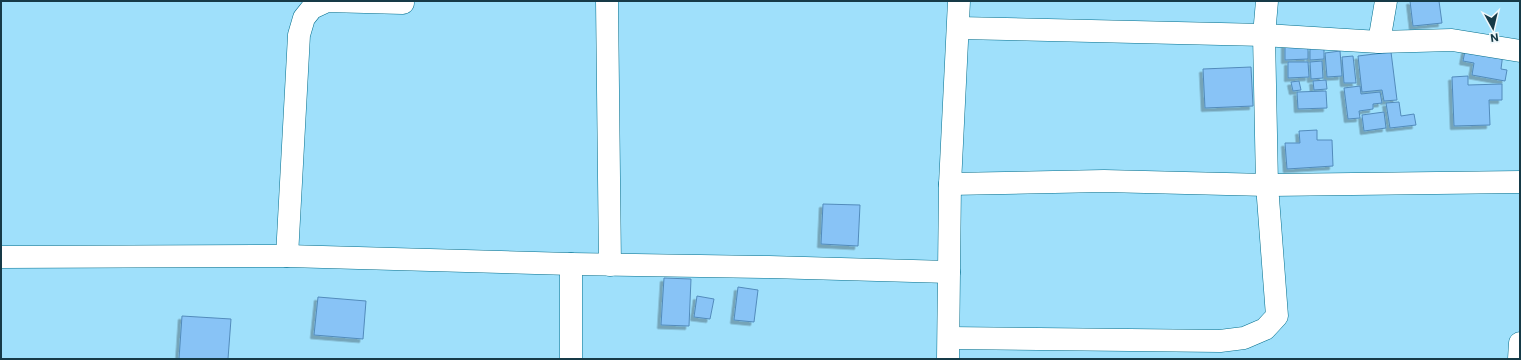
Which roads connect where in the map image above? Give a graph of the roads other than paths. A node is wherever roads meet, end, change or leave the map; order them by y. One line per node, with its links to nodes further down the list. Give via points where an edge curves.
1 (607, 1): 16 (street)
2 (959, 1): 6 (street)
3 (1267, 1): 7 (street)
4 (1386, 1): 8 (street)
5 (402, 3): 13 (street, via 327,2 312,8 304,18 299,35)
6 (959, 28): 7 (street); 11 (street)
7 (1264, 35): 8 (street); 12 (street)
8 (1378, 42): 9 (street, via 1452,40)
9 (1520, 51)
10 (1520, 182): 12 (street)
11 (950, 184): 12 (street, via 1104,181); 17 (street)
12 (1266, 185): 19 (street, via 1277,316 1265,329 1244,338 1220,341)
13 (287, 256): 14 (street); 15 (street)
14 (1, 257)
15 (571, 264): 16 (street); 20 (street)
16 (610, 265): 17 (street)
17 (949, 272): 19 (street)
18 (1520, 343): 21 (street)
19 (949, 348)
20 (572, 359)
21 (1519, 359)

